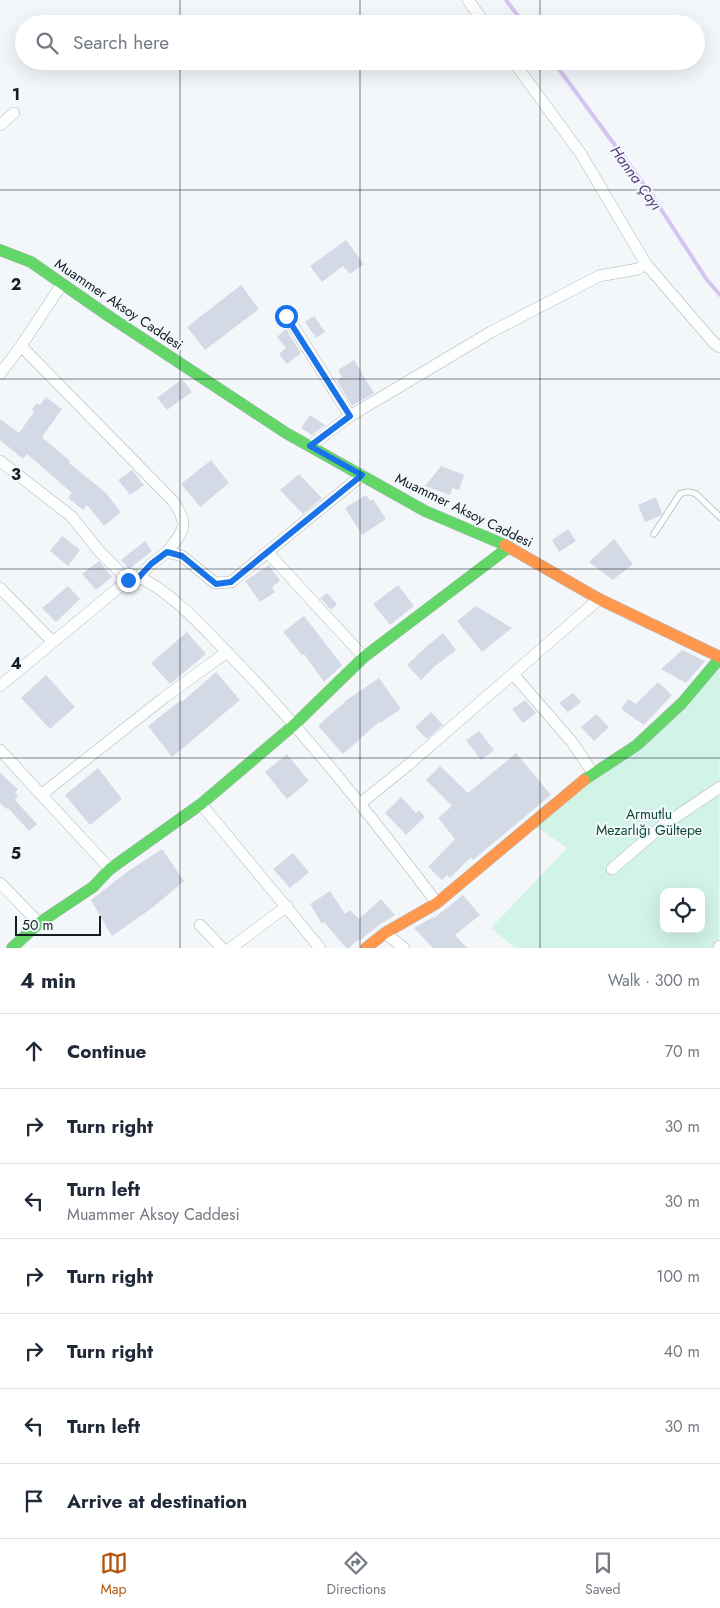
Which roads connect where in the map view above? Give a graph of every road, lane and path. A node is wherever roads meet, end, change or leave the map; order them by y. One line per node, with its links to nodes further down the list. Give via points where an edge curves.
1 (468, 0): 2 (street)
2 (479, 15)
3 (520, 70): 7 (street, via 581,154)
4 (14, 112): 5 (street)
5 (0, 125)
6 (0, 250): 8 (street, Muammer Aksoy Caddesi, via 31,262)
7 (646, 264): 11 (street); 13 (street, via 638,269 599,276 499,328)
8 (62, 284): 10 (street); 14 (street, Muammer Aksoy Caddesi)
9 (286, 316): 13 (street)
10 (21, 346): 12 (street); 20 (street, via 183,516 182,532)
11 (720, 347)
12 (0, 374)
13 (350, 416): 14 (street)
14 (310, 446): 16 (street, Muammer Aksoy Caddesi)
15 (0, 460): 22 (street, via 71,516 100,552)
16 (362, 475): 19 (street, Muammer Aksoy Caddesi, via 425,511); 21 (street)
17 (720, 517): 18 (lane, via 696,494 684,492)
18 (654, 534)
19 (510, 547): 24 (street, Muammer Aksoy Caddesi); 27 (street)
20 (167, 552): 21 (street, via 182,556 216,584 231,582); 22 (street)
21 (268, 553): 27 (street)
22 (133, 578): 25 (street); 26 (street, via 150,582)
23 (0, 588): 25 (street)
24 (599, 599): 28 (street, Muammer Aksoy Caddesi); 29 (street)
25 (53, 642): 30 (street)
26 (227, 652): 31 (street); 35 (street)
27 (364, 658): 31 (street)
28 (720, 658): 33 (street, via 682,703 637,745)
29 (513, 674): 33 (street, via 572,742); 36 (street)
30 (0, 686)
31 (294, 726): 36 (street); 37 (street)
32 (0, 750): 35 (street)
33 (593, 774): 41 (street)
34 (720, 787): 39 (street, via 661,827)
35 (42, 794): 38 (street)
36 (361, 803): 41 (street)
37 (201, 804): 38 (street); 42 (street)
38 (110, 869): 43 (street, via 93,887)
39 (612, 869)
40 (0, 883): 43 (street)
41 (437, 903): 45 (street)
42 (287, 906): 48 (street); 49 (street)
43 (39, 923): 46 (street)
44 (200, 925): 47 (street)
45 (385, 933): 50 (street); 51 (street)
46 (12, 948)
47 (222, 948)
48 (230, 948)
49 (320, 948)
50 (366, 948)
51 (404, 948)

